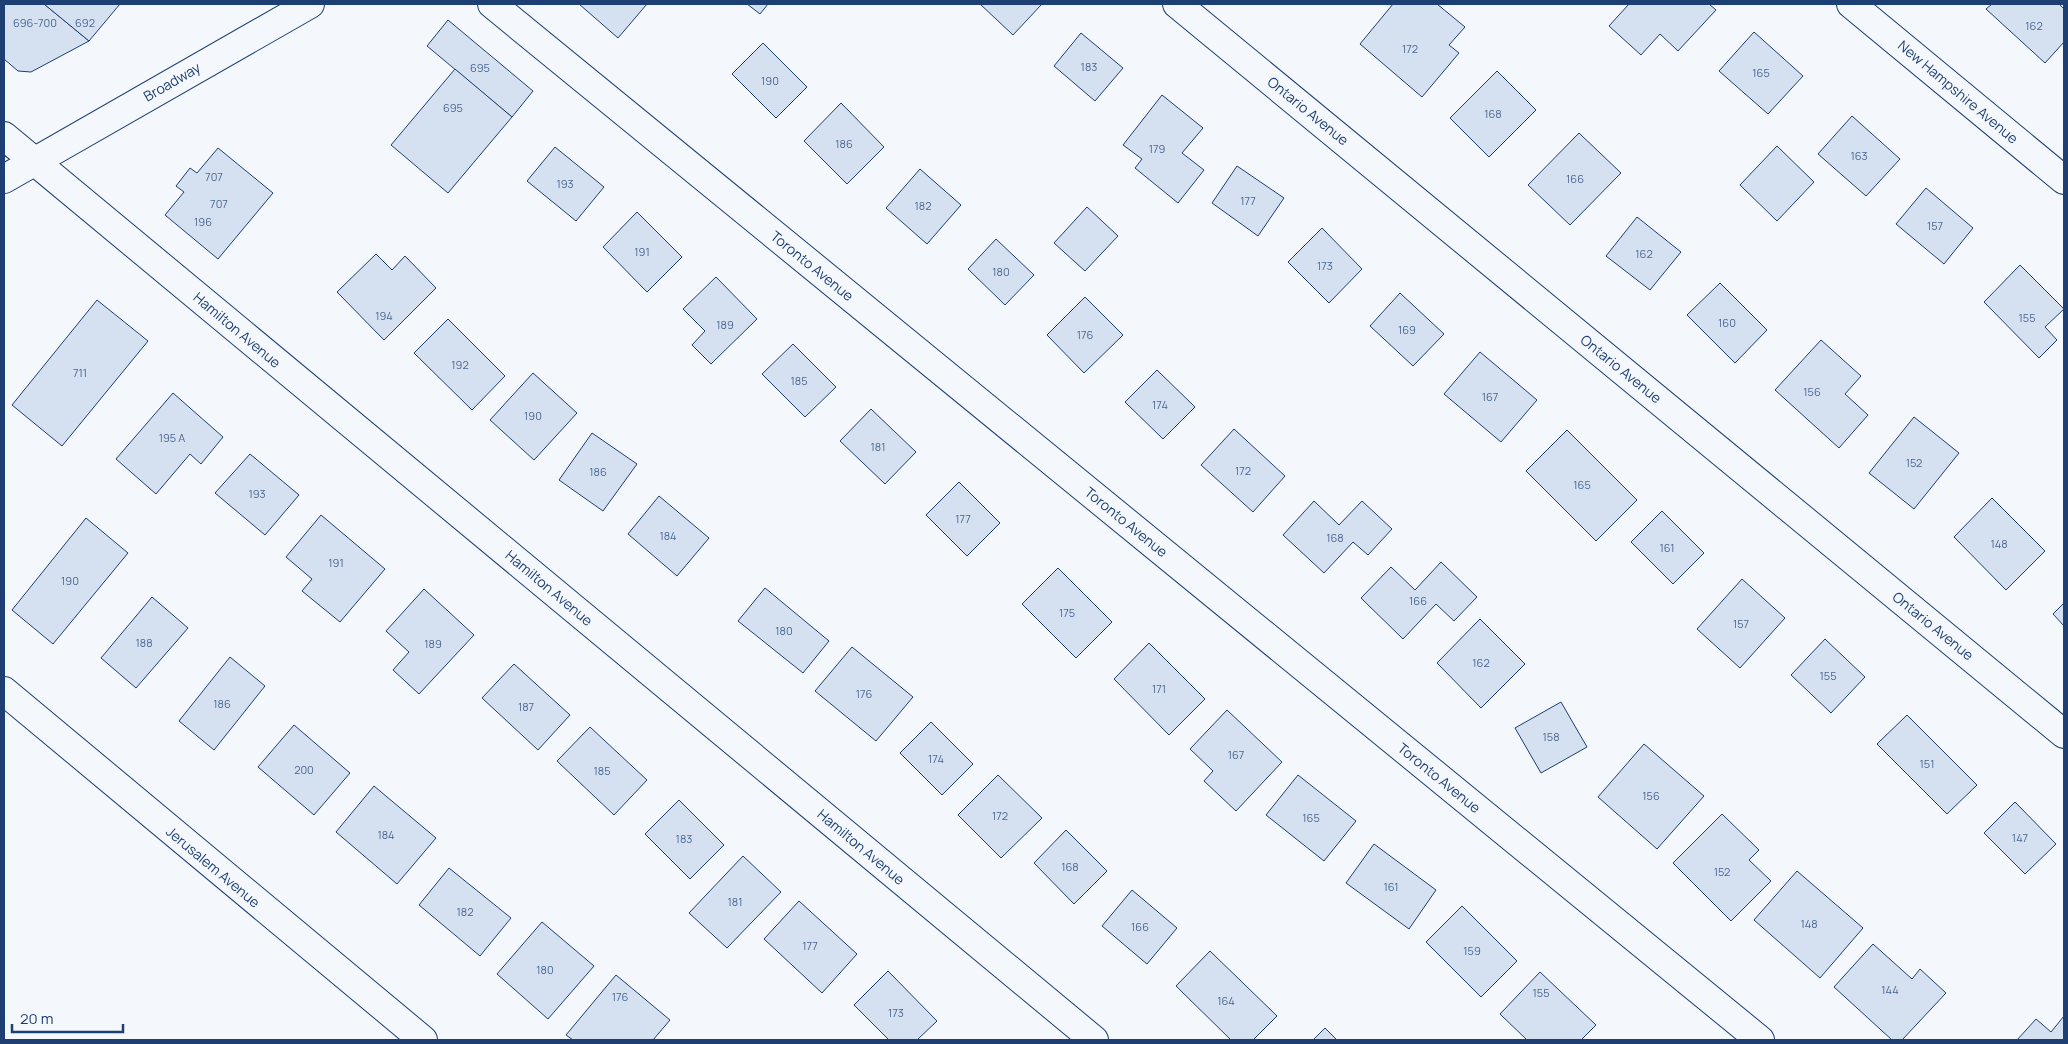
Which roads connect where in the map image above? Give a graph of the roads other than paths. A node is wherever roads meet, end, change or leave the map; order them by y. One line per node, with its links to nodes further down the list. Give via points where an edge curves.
1 (310, 4): 6 (street, Broadway)
2 (492, 4): 13 (street, Toronto Avenue)
3 (1177, 4): 10 (street, Ontario Avenue)
4 (1851, 4): 8 (street, New Hampshire Avenue)
5 (4, 136): 6 (street, Hamilton Avenue)
6 (34, 161): 7 (street, Broadway); 12 (street, Hamilton Avenue)
7 (4, 179)
8 (2064, 180)
9 (4, 692): 11 (street, Jerusalem Avenue)
10 (2064, 734)
11 (423, 1040)
12 (1094, 1040)
13 (1760, 1040)

